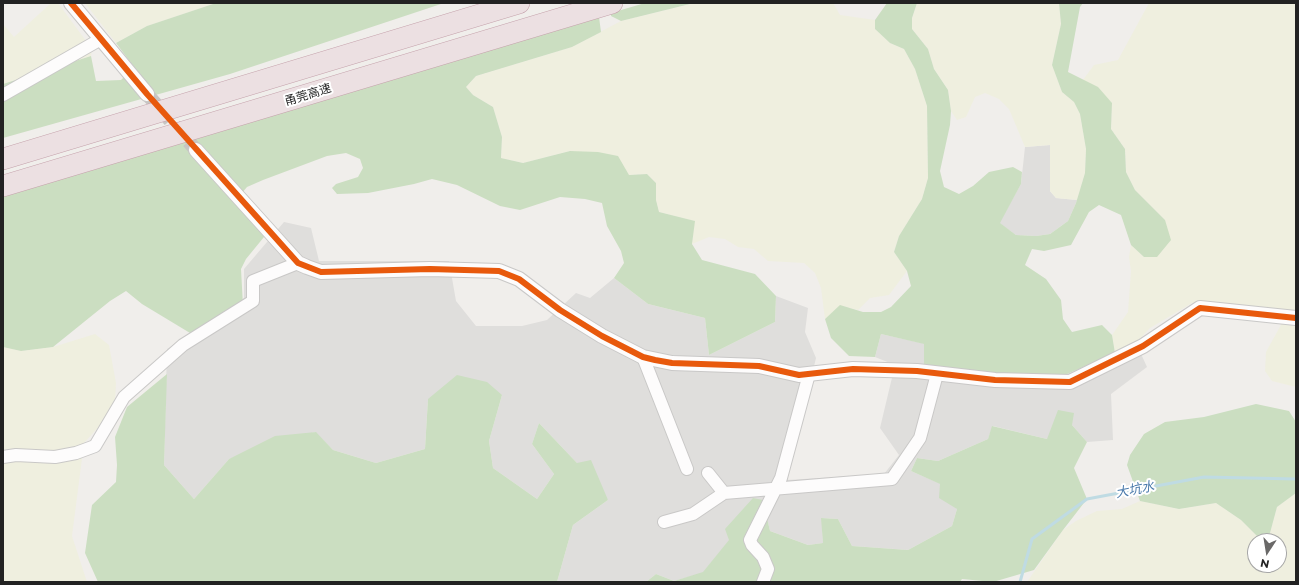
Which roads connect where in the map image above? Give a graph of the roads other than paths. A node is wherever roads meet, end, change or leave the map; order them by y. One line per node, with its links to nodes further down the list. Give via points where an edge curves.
1 (71, 3): 4 (street)
2 (519, 3): 8 (highway)
3 (612, 3): 9 (highway, 甬莞高速)
4 (101, 39): 5 (street); 6 (street)
5 (147, 94)
6 (3, 95)
7 (196, 150): 10 (street)
8 (3, 159)
9 (3, 186)
10 (298, 263): 12 (street, via 321,272 430,269 499,271 519,279 560,310); 15 (street, via 253,281 253,301 183,344 124,397 95,446 55,457)
11 (1296, 318): 14 (street, via 1200,308 1144,346 1070,382 995,380)
12 (643, 357): 13 (street, via 672,363 758,366 799,375); 16 (street)
13 (809, 374): 14 (street, via 853,369); 18 (street)
14 (937, 374): 18 (street, via 920,438 892,479)
15 (3, 457)
16 (687, 469)
17 (708, 473): 19 (street)
18 (777, 488): 19 (street); 21 (street, via 750,540 763,557 768,569)
19 (724, 493): 20 (street, via 693,514)
20 (664, 522)
21 (763, 582)

